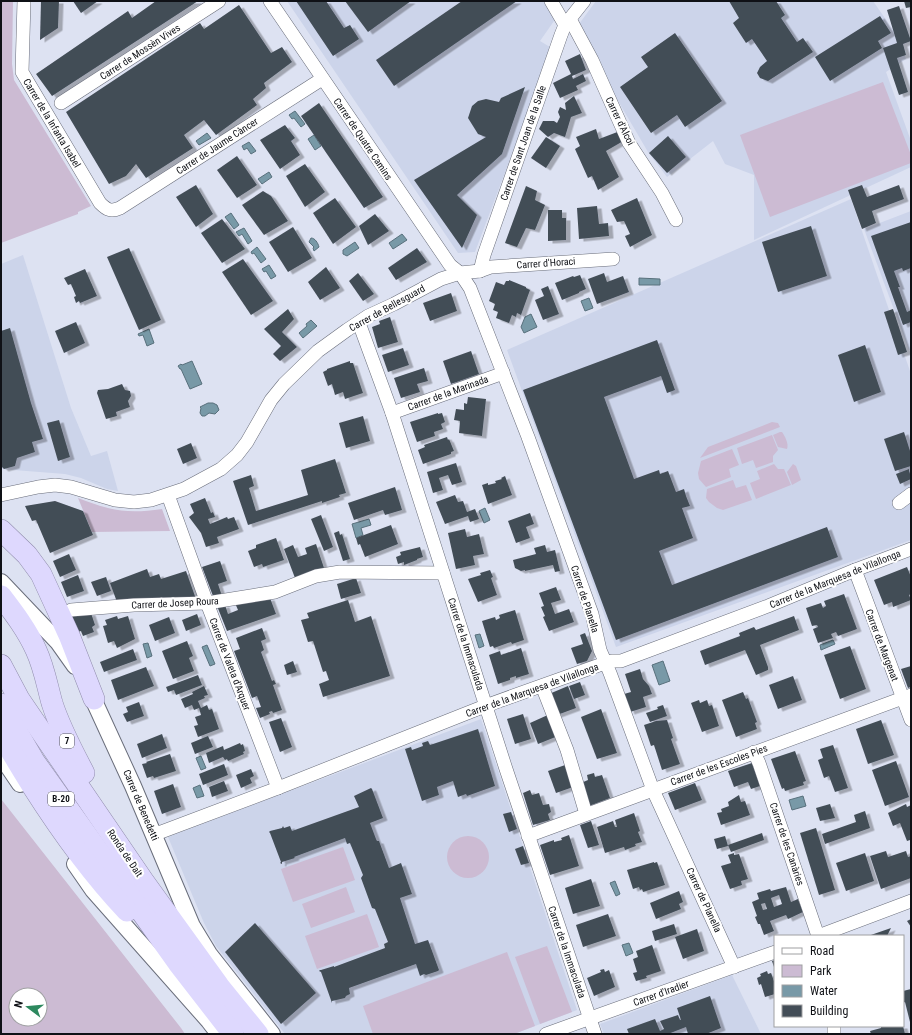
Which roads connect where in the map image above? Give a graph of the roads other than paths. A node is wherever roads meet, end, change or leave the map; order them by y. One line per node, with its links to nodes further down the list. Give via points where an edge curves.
1 (24, 1): 9 (street, Carrer de la Infanta Isabel, via 22,72 100,203)
2 (219, 1): 8 (street, Carrer de Mossèn Vives)
3 (270, 1): 7 (street, Carrer de Quatre Camins)
4 (551, 1): 6 (street, Carrer d'Alcoi)
5 (584, 1): 6 (street, Carrer de Sant Joan de la Salle)
6 (567, 22): 10 (street, Carrer d'Alcoi, via 592,60 629,143 662,193); 12 (street, Carrer de Sant Joan de la Salle)
7 (322, 79): 9 (street, Carrer de Jaume Càncer, via 120,208); 13 (street, Carrer de Quatre Camins, via 450,265)
8 (61, 103)
9 (110, 210)
10 (676, 220)
11 (613, 259): 12 (street, Carrer d'Horaci, via 491,267)
12 (480, 271): 13 (street)
13 (460, 273): 14 (street, Carrer de Bellesguard, via 442,279); 15 (street, Carrer de Planella, via 470,288)
14 (359, 322): 16 (street, Carrer de la Immaculada); 19 (street, Carrer de Bellesguard, via 318,351 284,384 237,454 221,469)
15 (503, 372): 16 (street, Carrer de la Marinada); 29 (street, Carrer de Planella, via 592,614)
16 (392, 413): 24 (street, Carrer de la Immaculada)
17 (911, 494): 20 (street)
18 (1, 495): 19 (street, Carrer de Bellesguard, via 55,485 115,500 134,502)
19 (168, 495): 27 (street, Carrer de Valeta d'Arquer)
20 (899, 503)
21 (1, 530): 33 (highway, via 27,555 41,574 70,635)
22 (911, 549): 23 (street, Carrer de la Marquesa de Vilallonga)
23 (854, 570): 29 (street, Carrer de la Marquesa de Vilallonga, via 768,606 621,661); 32 (street, Carrer de Margenat)
24 (443, 573): 27 (street, Carrer de Josep Roura, via 340,572 316,576 274,592); 35 (street, Carrer de la Immaculada)
25 (1, 582): 33 (street, Carrer de Benedetti, via 67,653)
26 (1, 596): 45 (highway, 7, via 30,639 69,745)
27 (207, 603): 28 (street, Carrer de Josep Roura); 40 (street, Carrer de Valeta d'Arquer)
28 (71, 610)
29 (605, 663): 31 (street, Carrer de la Marquesa de Vilallonga); 41 (street, Carrer de Planella)
30 (1, 665): 45 (highway, Ronda de Dalt / B-20, via 19,699)
31 (542, 686): 35 (street, Carrer de la Marquesa de Vilallonga); 42 (street, via 567,750)
32 (907, 696): 36 (street, Carrer de Margenat); 38 (street, Carrer de les Escoles Pies)
33 (94, 699): 43 (street, Carrer de Benedetti)
34 (1, 704): 50 (highway, Ronda de Dalt / B-20, via 34,761)
35 (485, 706): 40 (street, Carrer de la Marquesa de Vilallonga); 44 (street, Carrer de la Immaculada)
36 (911, 720)
37 (1, 735): 50 (highway, via 33,787 99,880)
38 (754, 752): 41 (street, Carrer de les Escoles Pies); 47 (street, Carrer de les Canàries)
39 (1, 756): 53 (street, via 93,890)
40 (278, 788): 43 (street, Carrer de la Marquesa de Vilallonga)
41 (653, 790): 42 (street, Carrer de les Escoles Pies); 51 (street, Carrer de Planella)
42 (586, 814): 44 (street, Carrer de les Escoles Pies)
43 (153, 833): 56 (street, Carrer de Benedetti, via 184,910 200,939)
44 (528, 836): 52 (street, Carrer de la Immaculada)
45 (144, 882): 55 (highway, Ronda de Dalt / B-20, via 219,986)
46 (911, 901): 48 (street)
47 (818, 935)
48 (821, 935)
49 (774, 952): 51 (street, Carrer d'Iradier)
50 (178, 963): 54 (highway, Ronda de Dalt / B-20)
51 (734, 967): 52 (street, Carrer d'Iradier)
52 (590, 1018): 57 (street, Carrer d'Iradier); 58 (street, Carrer de la Immaculada)
53 (219, 1034)
54 (233, 1034)
55 (258, 1034)
56 (272, 1034)
57 (546, 1034)
58 (595, 1034)

